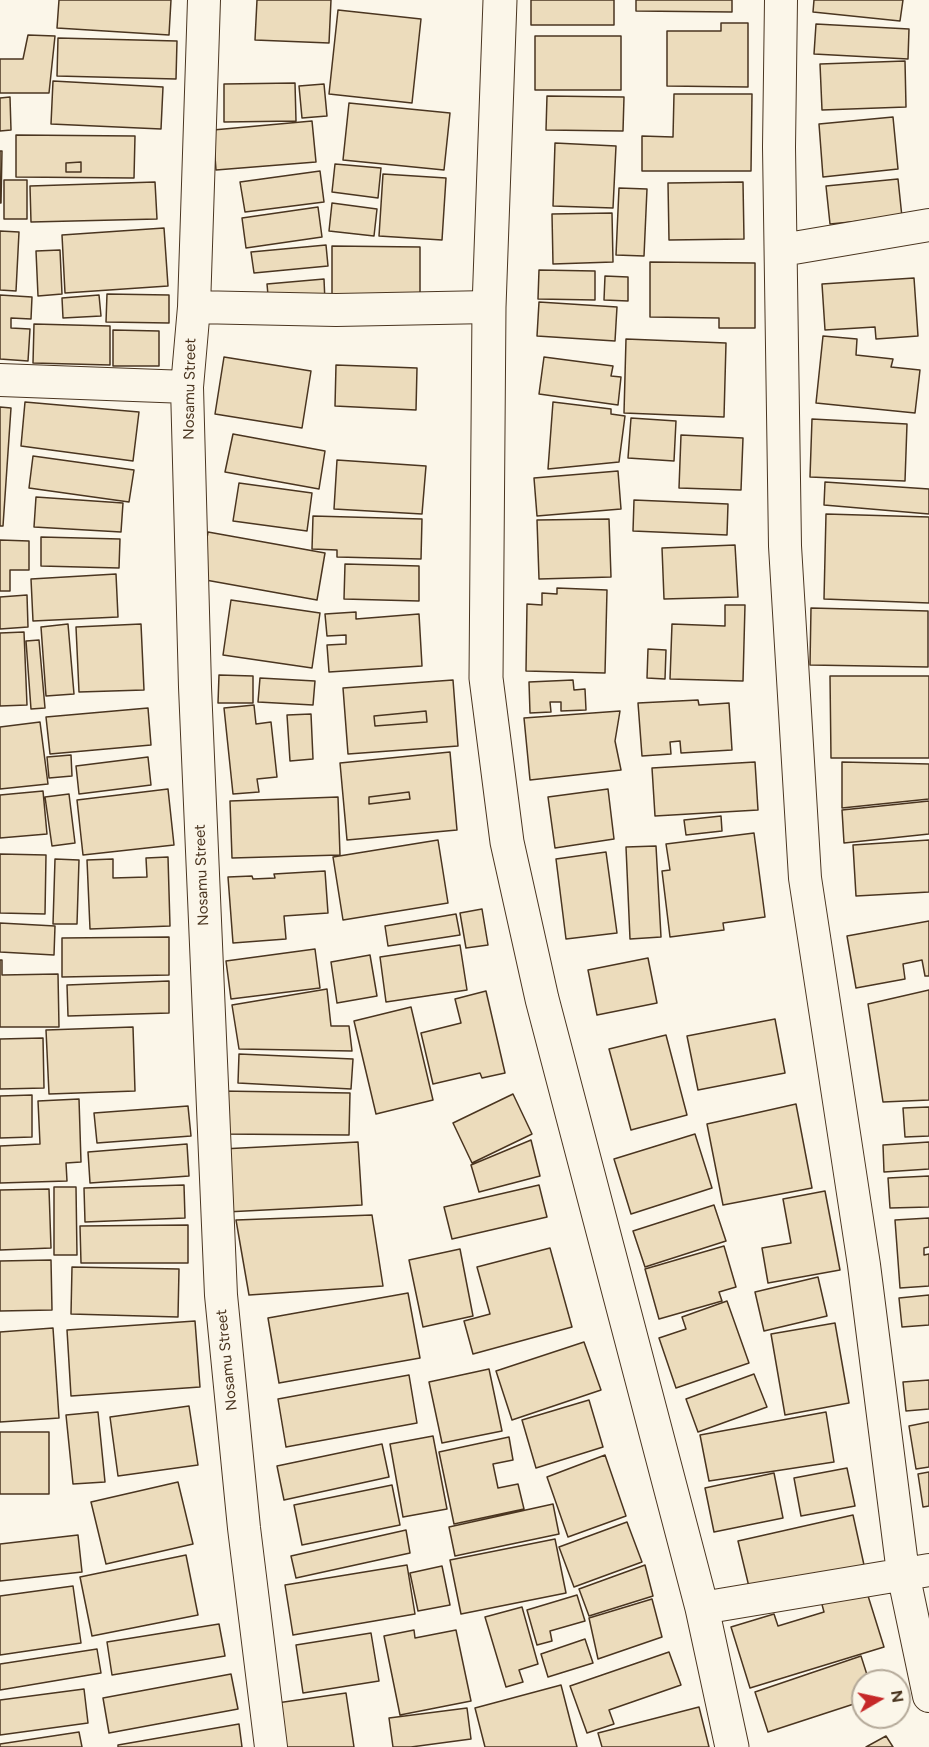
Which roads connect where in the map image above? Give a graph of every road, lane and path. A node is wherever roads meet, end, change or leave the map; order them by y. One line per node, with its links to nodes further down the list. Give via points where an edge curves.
1 (204, 0): 7 (street, Nosamu Street)
2 (500, 0): 6 (street)
3 (781, 0): 5 (street)
4 (929, 225): 5 (street)
5 (782, 250): 10 (street, via 785,546 805,878)
6 (489, 307): 7 (street); 11 (street, via 486,678 507,843 542,999)
7 (194, 308): 9 (street, Nosamu Street)
8 (0, 380): 9 (street)
9 (187, 387): 13 (street, Nosamu Street, via 195,687 221,1295)
10 (916, 1571): 11 (street); 12 (street)
11 (702, 1608): 14 (street)
12 (929, 1696)
13 (271, 1747)
14 (732, 1747)

